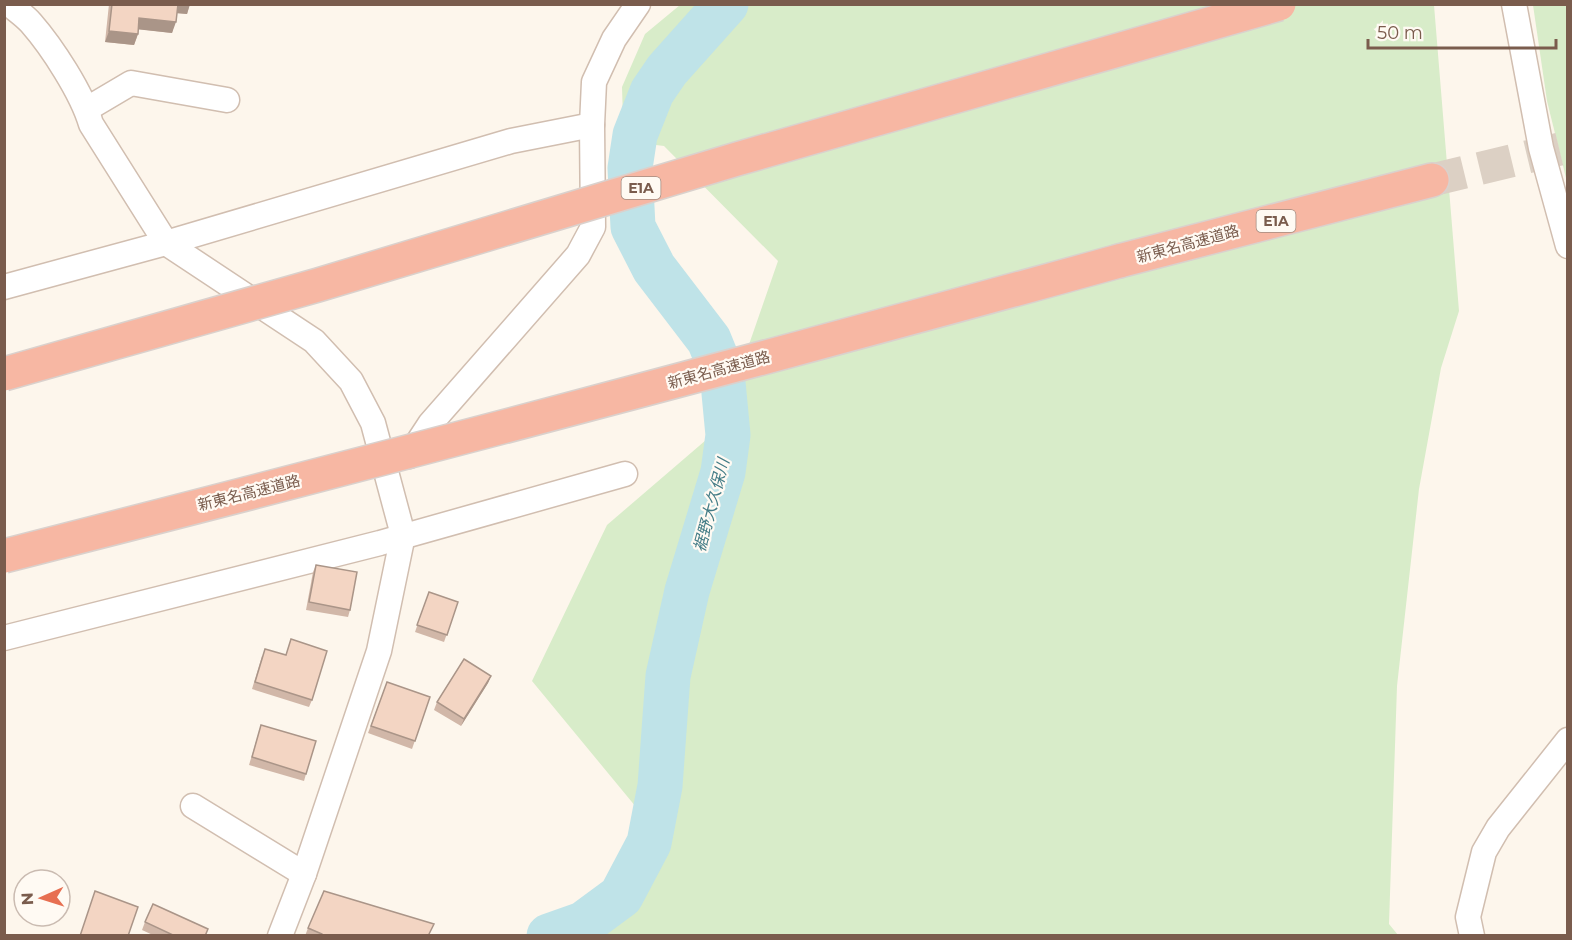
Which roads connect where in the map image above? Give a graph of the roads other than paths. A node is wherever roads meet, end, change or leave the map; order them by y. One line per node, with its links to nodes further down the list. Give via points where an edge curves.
1 (9, 4): 6 (street, via 30,21 51,48)
2 (638, 4): 7 (street, via 614,39 594,82)
3 (1279, 4): 12 (highway, E1A, bridge)
4 (1514, 4): 10 (street, via 1541,148)
5 (227, 100): 6 (street, via 131,83)
6 (87, 109): 9 (street, via 92,124)
7 (592, 125): 9 (street, via 511,141); 14 (street, via 593,227 578,255 430,424)
8 (1432, 180): 16 (highway, 新東名高速道路 / E1A, bridge)
9 (166, 243): 11 (street); 14 (street, via 314,341 351,381 373,423)
10 (1568, 246)
11 (4, 288)
12 (4, 374)
13 (625, 474): 15 (street)
14 (391, 483): 15 (street)
15 (403, 535): 17 (street); 20 (street, via 379,651)
16 (4, 556)
17 (4, 638)
18 (1568, 740): 22 (street, via 1498,828 1484,852 1468,917)
19 (193, 806): 20 (street)
20 (304, 874): 21 (street)
21 (280, 936)
22 (1472, 936)

